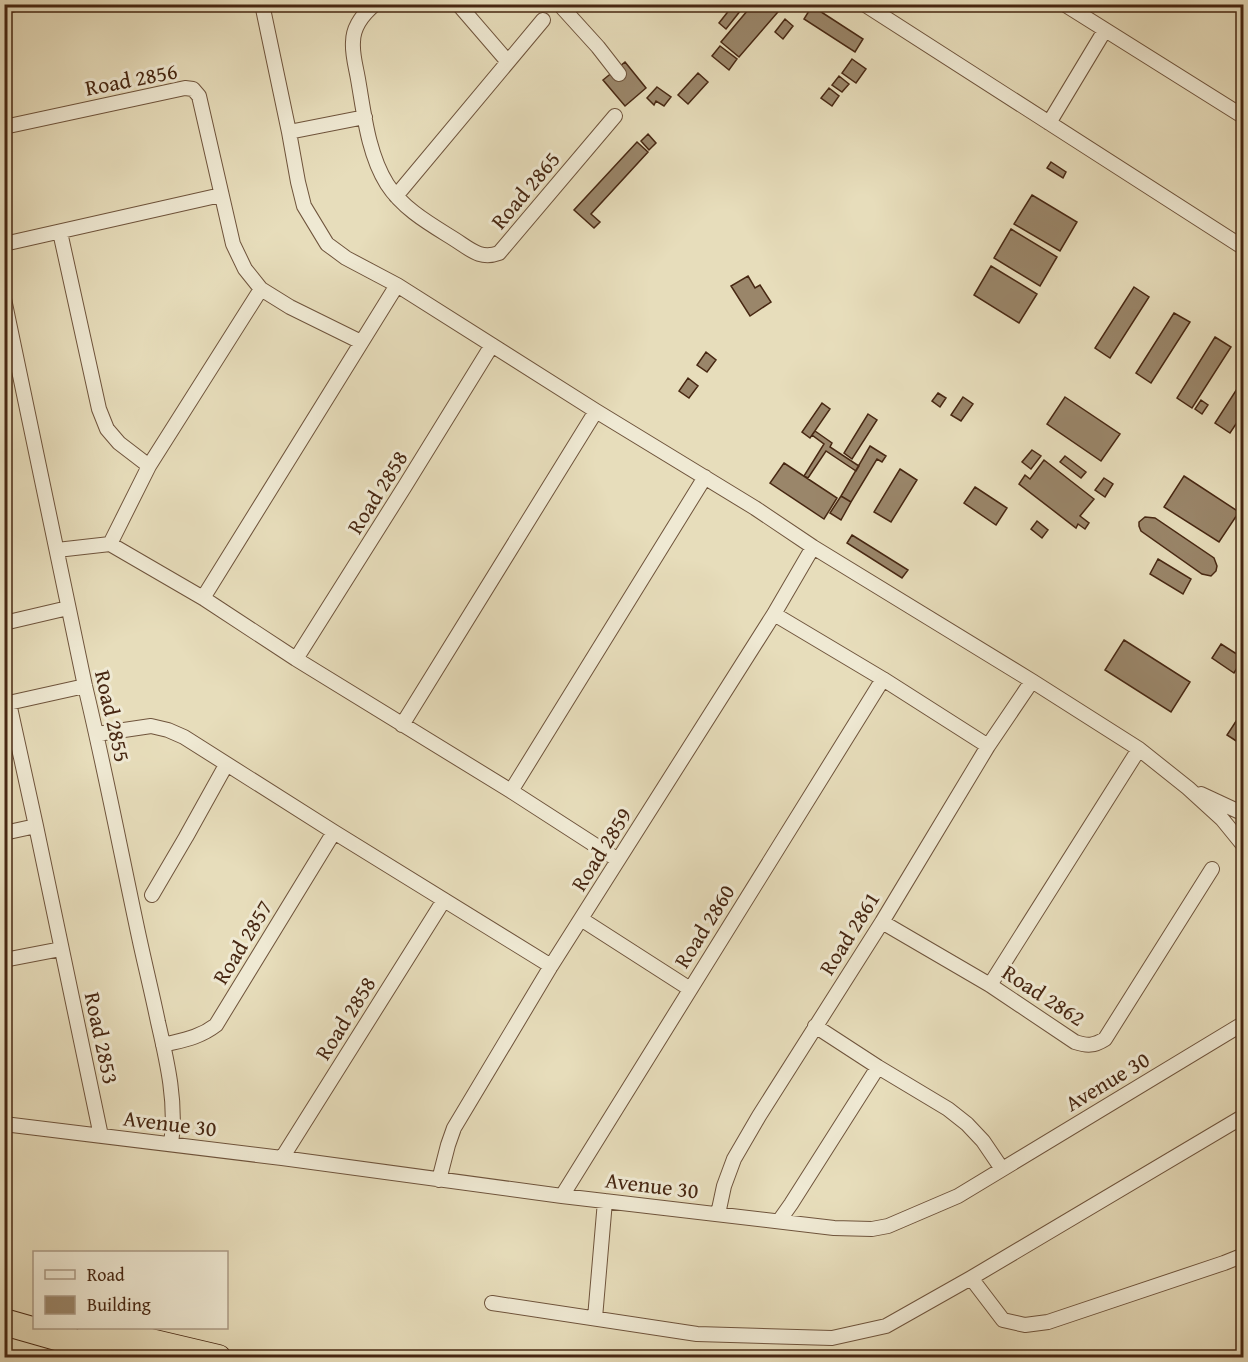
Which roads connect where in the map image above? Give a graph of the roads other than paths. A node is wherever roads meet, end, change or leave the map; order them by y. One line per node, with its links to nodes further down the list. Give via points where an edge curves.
1 (15, 4): 8 (street)
2 (262, 4): 18 (street)
3 (375, 4): 14 (street, Road 2865, via 358,22 352,42)
4 (459, 4): 11 (street)
5 (559, 4): 12 (street)
6 (864, 4): 16 (street)
7 (1064, 4): 10 (street)
8 (4, 7)
9 (543, 20): 11 (street)
10 (1105, 30): 15 (street); 16 (street)
11 (508, 62): 20 (street)
12 (619, 74)
13 (615, 116): 20 (street, Road 2865, via 500,253 480,255 431,226)
14 (365, 117): 18 (street); 20 (street, Road 2865, via 375,159)
15 (1244, 117)
16 (1049, 123): 23 (street)
17 (4, 127): 19 (street, Road 2856, via 193,89 199,96)
18 (289, 132): 24 (street, via 304,206 327,244)
19 (221, 195): 21 (street); 25 (street, Road 2856, via 233,244 245,269)
20 (396, 196)
21 (60, 232): 22 (street); 31 (street, via 99,409 118,443)
22 (4, 244)
23 (1244, 248)
24 (397, 285): 28 (street); 29 (street)
25 (261, 289): 28 (street, Road 2856); 31 (street)
26 (4, 299): 27 (street, Road 2855)
27 (9, 338): 35 (street, Road 2855)
28 (361, 342): 36 (street)
29 (492, 345): 30 (street); 40 (street, Road 2858)
30 (596, 411): 32 (street); 45 (street)
31 (149, 466): 33 (street)
32 (705, 477): 34 (street); 51 (street)
33 (110, 544): 35 (street); 36 (street)
34 (813, 547): 38 (street, Road 2859); 42 (street)
35 (57, 550): 37 (street, Road 2855)
36 (202, 598): 40 (street)
37 (68, 608): 39 (street); 43 (street, Road 2855)
38 (774, 614): 41 (street); 57 (street, Road 2859)
39 (4, 623)
40 (296, 659): 45 (street)
41 (883, 679): 47 (street); 67 (street, Road 2860)
42 (1032, 681): 47 (street, Road 2861); 48 (street)
43 (85, 686): 44 (street, Road 2853); 46 (street, Road 2855)
44 (7, 703): 53 (street, Road 2853)
45 (402, 725): 51 (street)
46 (97, 734): 49 (street, via 151,726 168,730); 70 (street, Road 2855)
47 (988, 746): 62 (street, Road 2861)
48 (1139, 749): 50 (street); 66 (street)
49 (226, 765): 54 (street); 59 (street)
50 (1188, 788): 52 (street); 56 (street)
51 (511, 791): 57 (street)
52 (1244, 814)
53 (36, 826): 55 (street); 63 (street, Road 2853)
54 (334, 832): 60 (street); 70 (street, Road 2857, via 216,1026 205,1034)
55 (4, 833)
56 (1244, 846)
57 (618, 860): 61 (street, Road 2859)
58 (1212, 869): 66 (street, Road 2862, via 1105,1039 1098,1043 1091,1046 1075,1042)
59 (152, 895)
60 (444, 900): 65 (street); 76 (street, Road 2858)
61 (581, 920): 65 (street, Road 2859); 67 (street)
62 (882, 922): 66 (street, Road 2862); 69 (street, Road 2861)
63 (61, 949): 64 (street); 74 (street, Road 2853)
64 (4, 960)
65 (551, 966): 78 (street, Road 2859, via 454,1128)
66 (990, 985)
67 (690, 989): 79 (street, Road 2860)
68 (1244, 1023): 77 (street, Avenue 30)
69 (815, 1026): 71 (street); 81 (street, Road 2861, via 734,1159)
70 (163, 1045): 75 (street, Road 2855, via 173,1110)
71 (878, 1066): 77 (street, via 948,1109 983,1141); 82 (street)
72 (1244, 1116): 84 (street)
73 (4, 1124): 74 (street, Avenue 30)
74 (101, 1136): 75 (street, Avenue 30)
75 (171, 1144): 76 (street, Avenue 30)
76 (282, 1158): 78 (street, Avenue 30)
77 (1002, 1169): 82 (street, Avenue 30, via 958,1196 888,1226 834,1228)
78 (439, 1180): 79 (street, Avenue 30)
79 (562, 1196): 80 (street, Avenue 30)
80 (605, 1201): 81 (street, Avenue 30); 88 (street)
81 (718, 1214): 82 (street, Avenue 30)
82 (778, 1221)
83 (1244, 1255): 84 (street, via 1048,1322 1025,1325 1003,1320)
84 (971, 1278): 88 (street, via 885,1326 831,1338 697,1334)
85 (492, 1303): 88 (street)
86 (4, 1307): 87 (highway)
87 (33, 1314)
88 (595, 1318)
89 (4, 1322): 91 (highway)
90 (95, 1329): 92 (highway)
91 (130, 1358)
92 (218, 1358)

